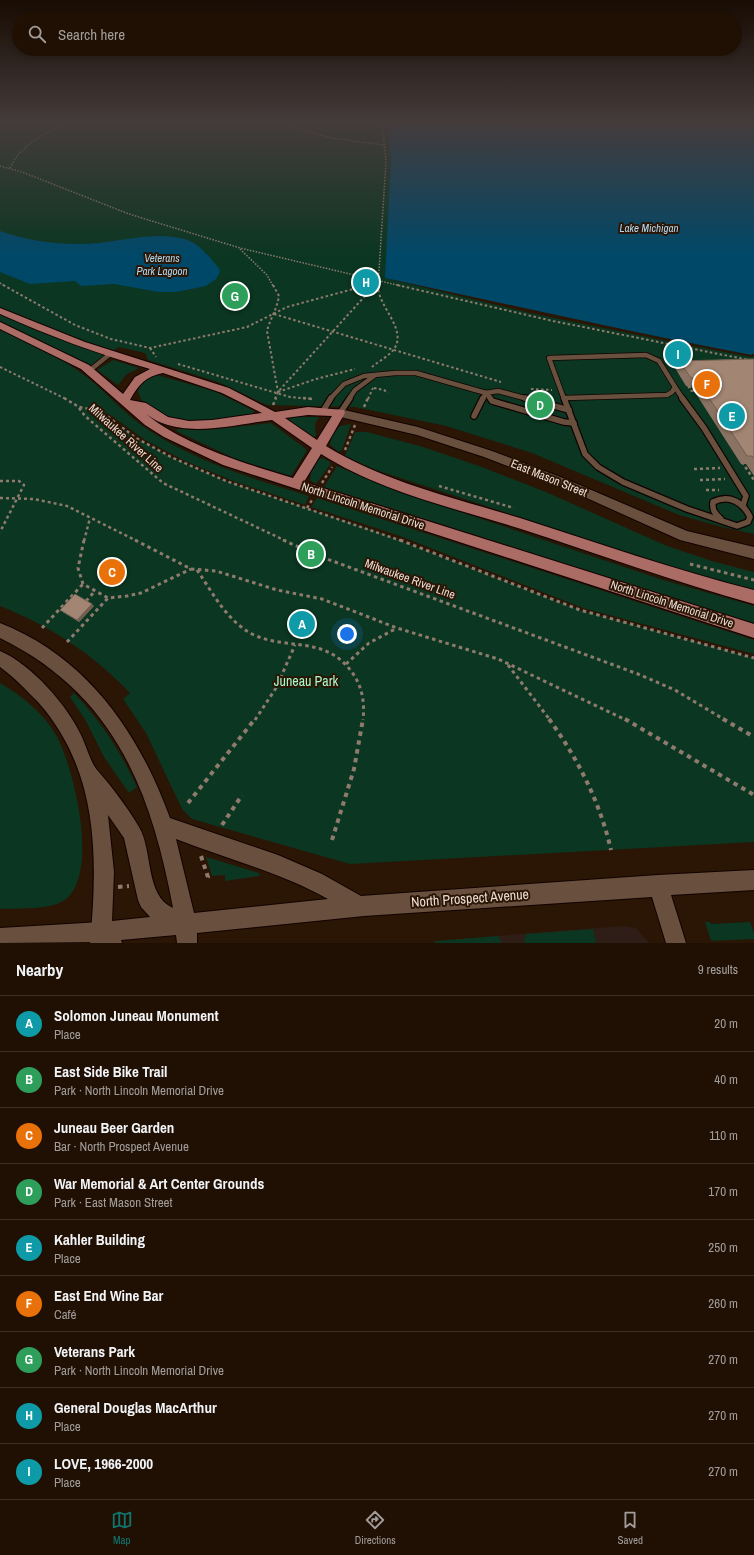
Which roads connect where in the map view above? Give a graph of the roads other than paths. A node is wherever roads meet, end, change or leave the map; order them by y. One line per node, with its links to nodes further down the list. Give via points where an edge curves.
1 (0, 311): 3 (main road, via 61,337)
2 (0, 325): 5 (main road, North Lincoln Memorial Drive)
3 (110, 354): 4 (main road); 5 (lane)
4 (165, 370): 10 (main road, via 153,371 138,379); 11 (main road)
5 (89, 371): 10 (main road, North Lincoln Memorial Drive)
6 (374, 376): 8 (lane, via 416,373); 13 (lane, via 364,376 344,384); 14 (lane, via 355,390)
7 (675, 387): 9 (lane, via 672,392 662,396); 9 (lane, via 659,361 651,356 549,358); 19 (lane, via 746,496)
8 (486, 393): 12 (lane, via 498,391); 15 (lane); 16 (lane, via 492,401)
9 (564, 398): 12 (lane)
10 (126, 401): 11 (main road, via 142,406 165,420 189,425 212,424); 18 (main road, North Lincoln Memorial Drive, via 138,414 168,434 227,462)
11 (273, 410): 13 (main road); 17 (main road)
12 (569, 410): 16 (lane)
13 (323, 411): 14 (main road)
14 (340, 413): 17 (main road); 21 (main road, East Mason Street, via 418,431 488,454 564,483 685,536)
15 (474, 416)
16 (574, 423): 20 (lane, via 585,454 598,467 623,482 666,501)
17 (319, 448): 18 (main road); 22 (main road, via 384,480)
18 (296, 484): 24 (main road, North Lincoln Memorial Drive)
19 (743, 505): 20 (lane, via 750,517 744,525 736,526); 20 (lane, via 731,498 718,498 712,507)
20 (721, 520)
21 (754, 553)
22 (754, 597)
23 (0, 630): 27 (main road, via 26,643 65,670 104,709 136,760 152,792)
24 (754, 631)
25 (0, 658): 26 (main road, via 54,706 82,753)
26 (89, 773): 31 (main road, via 133,834 148,900); 33 (main road, via 104,850)
27 (163, 825): 30 (main road, via 315,880); 31 (main road)
28 (754, 880): 29 (main road, North Prospect Avenue)
29 (658, 885): 30 (main road, North Prospect Avenue); 34 (main road)
30 (359, 906): 31 (main road, North Prospect Avenue)
31 (187, 934): 33 (main road, North Prospect Avenue)
32 (0, 938): 33 (street)
33 (105, 939)
34 (676, 943)

